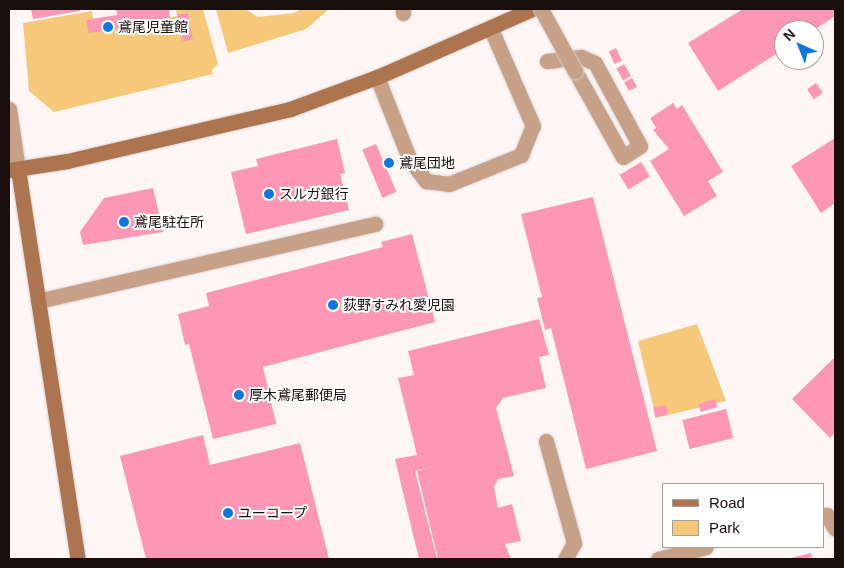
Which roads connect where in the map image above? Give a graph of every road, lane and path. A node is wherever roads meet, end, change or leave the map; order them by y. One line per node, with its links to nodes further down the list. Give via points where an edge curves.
1 (532, 9): 3 (street)
2 (541, 9): 4 (street, bridge, via 575,70 623,157 640,146 595,64 581,57)
3 (491, 29): 5 (street); 5 (street, via 533,126 520,155 449,184 426,181 409,158)
4 (547, 61)
5 (377, 77): 7 (street, via 290,109 68,161)
6 (9, 109): 7 (street)
7 (13, 169): 9 (street)
8 (375, 224): 9 (street)
9 (38, 301): 14 (street)
10 (546, 441): 15 (street, via 574,543)
11 (824, 516): 12 (street, via 828,515)
12 (835, 530)
13 (702, 548): 16 (street)
14 (78, 559)
15 (565, 559)
16 (658, 559)

